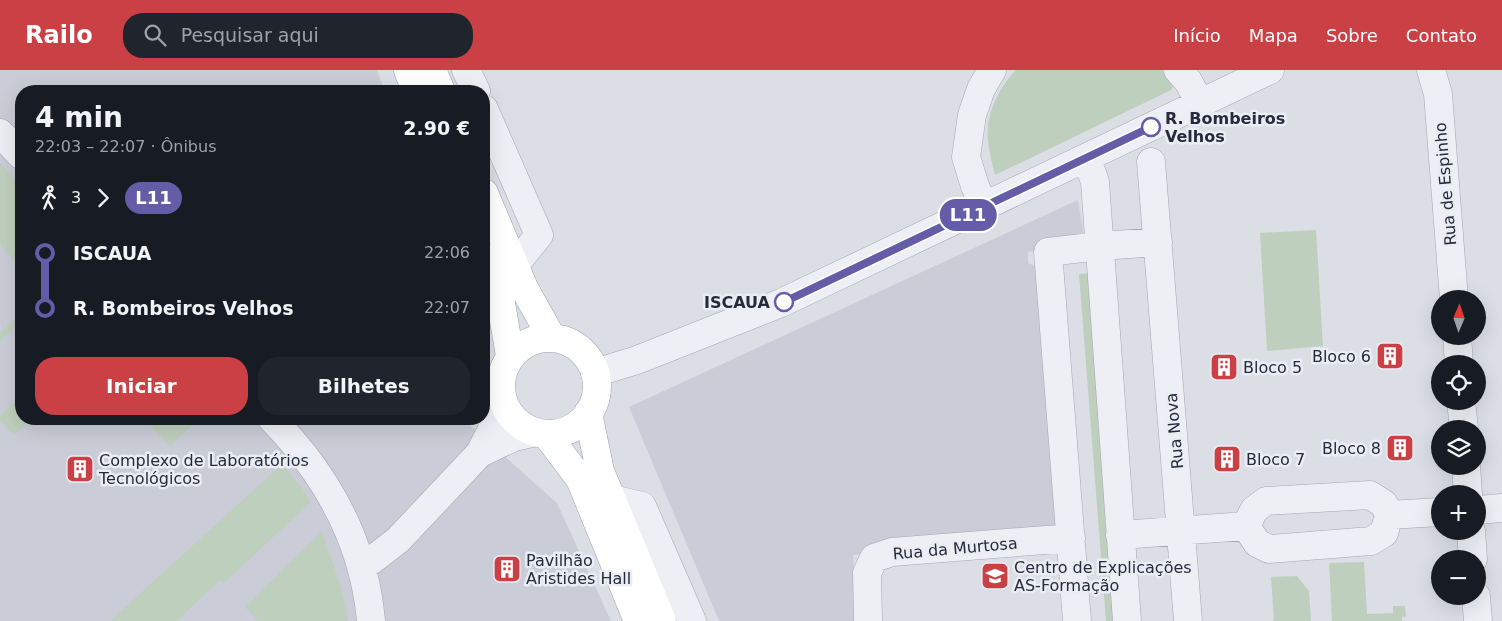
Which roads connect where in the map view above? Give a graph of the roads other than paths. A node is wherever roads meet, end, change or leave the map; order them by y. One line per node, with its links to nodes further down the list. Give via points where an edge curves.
1 (408, 70): 8 (main road)
2 (432, 70): 9 (main road)
3 (466, 70): 10 (street)
4 (992, 70): 17 (street, via 972,114 966,157)
5 (1178, 70): 11 (street)
6 (1270, 70): 11 (street)
7 (1431, 70): 23 (street, Rua de Espinho, via 1438,94)
8 (414, 85)
9 (438, 85)
10 (473, 85)
11 (1200, 103): 15 (street)
12 (490, 122): 21 (street, via 540,235)
13 (0, 132): 14 (street)
14 (15, 148)
15 (1083, 160): 17 (street); 20 (street, via 1094,182)
16 (1151, 162): 19 (street, Rua Nova)
17 (984, 207): 26 (street, via 781,303 637,360)
18 (490, 208): 21 (main road)
19 (1158, 242): 20 (street); 38 (street, Rua Nova)
20 (1100, 246): 39 (street); 40 (street, via 1048,252)
21 (514, 266): 24 (main road)
22 (490, 272): 25 (main road, via 500,297)
23 (1453, 290)
24 (552, 338): 25 (main road, via 536,339); 26 (main road, via 567,341 580,349)
25 (510, 356): 27 (main road, via 500,384)
26 (595, 373): 28 (main road, via 597,387)
27 (502, 399): 30 (main road, via 515,420); 31 (street, via 496,421)
28 (588, 413): 30 (main road, via 562,432); 32 (main road, via 600,471)
29 (278, 425): 41 (street, via 326,483 355,544)
30 (541, 433): 31 (street, via 514,437); 44 (main road, via 580,479)
31 (480, 453): 41 (street, via 398,540)
32 (612, 499): 45 (main road); 46 (street, via 642,506)
33 (1502, 508): 34 (street)
34 (1486, 509)
35 (1431, 513): 36 (street)
36 (1390, 515): 37 (street, via 1384,504 1370,495 1266,501 1254,510); 37 (street, via 1384,533 1371,541 1269,549 1257,543)
37 (1246, 526): 38 (street)
38 (1182, 531): 39 (street); 50 (street, Rua Nova)
39 (1120, 535): 49 (street)
40 (1071, 538): 47 (street, Rua da Murtosa, via 892,552 874,558 867,573); 48 (street)
41 (361, 566): 43 (street)
42 (1477, 605): 51 (street)
43 (371, 621)
44 (638, 621)
45 (662, 621)
46 (692, 621)
47 (868, 621)
48 (1077, 621)
49 (1127, 621)
50 (1188, 621)
51 (1478, 621)

